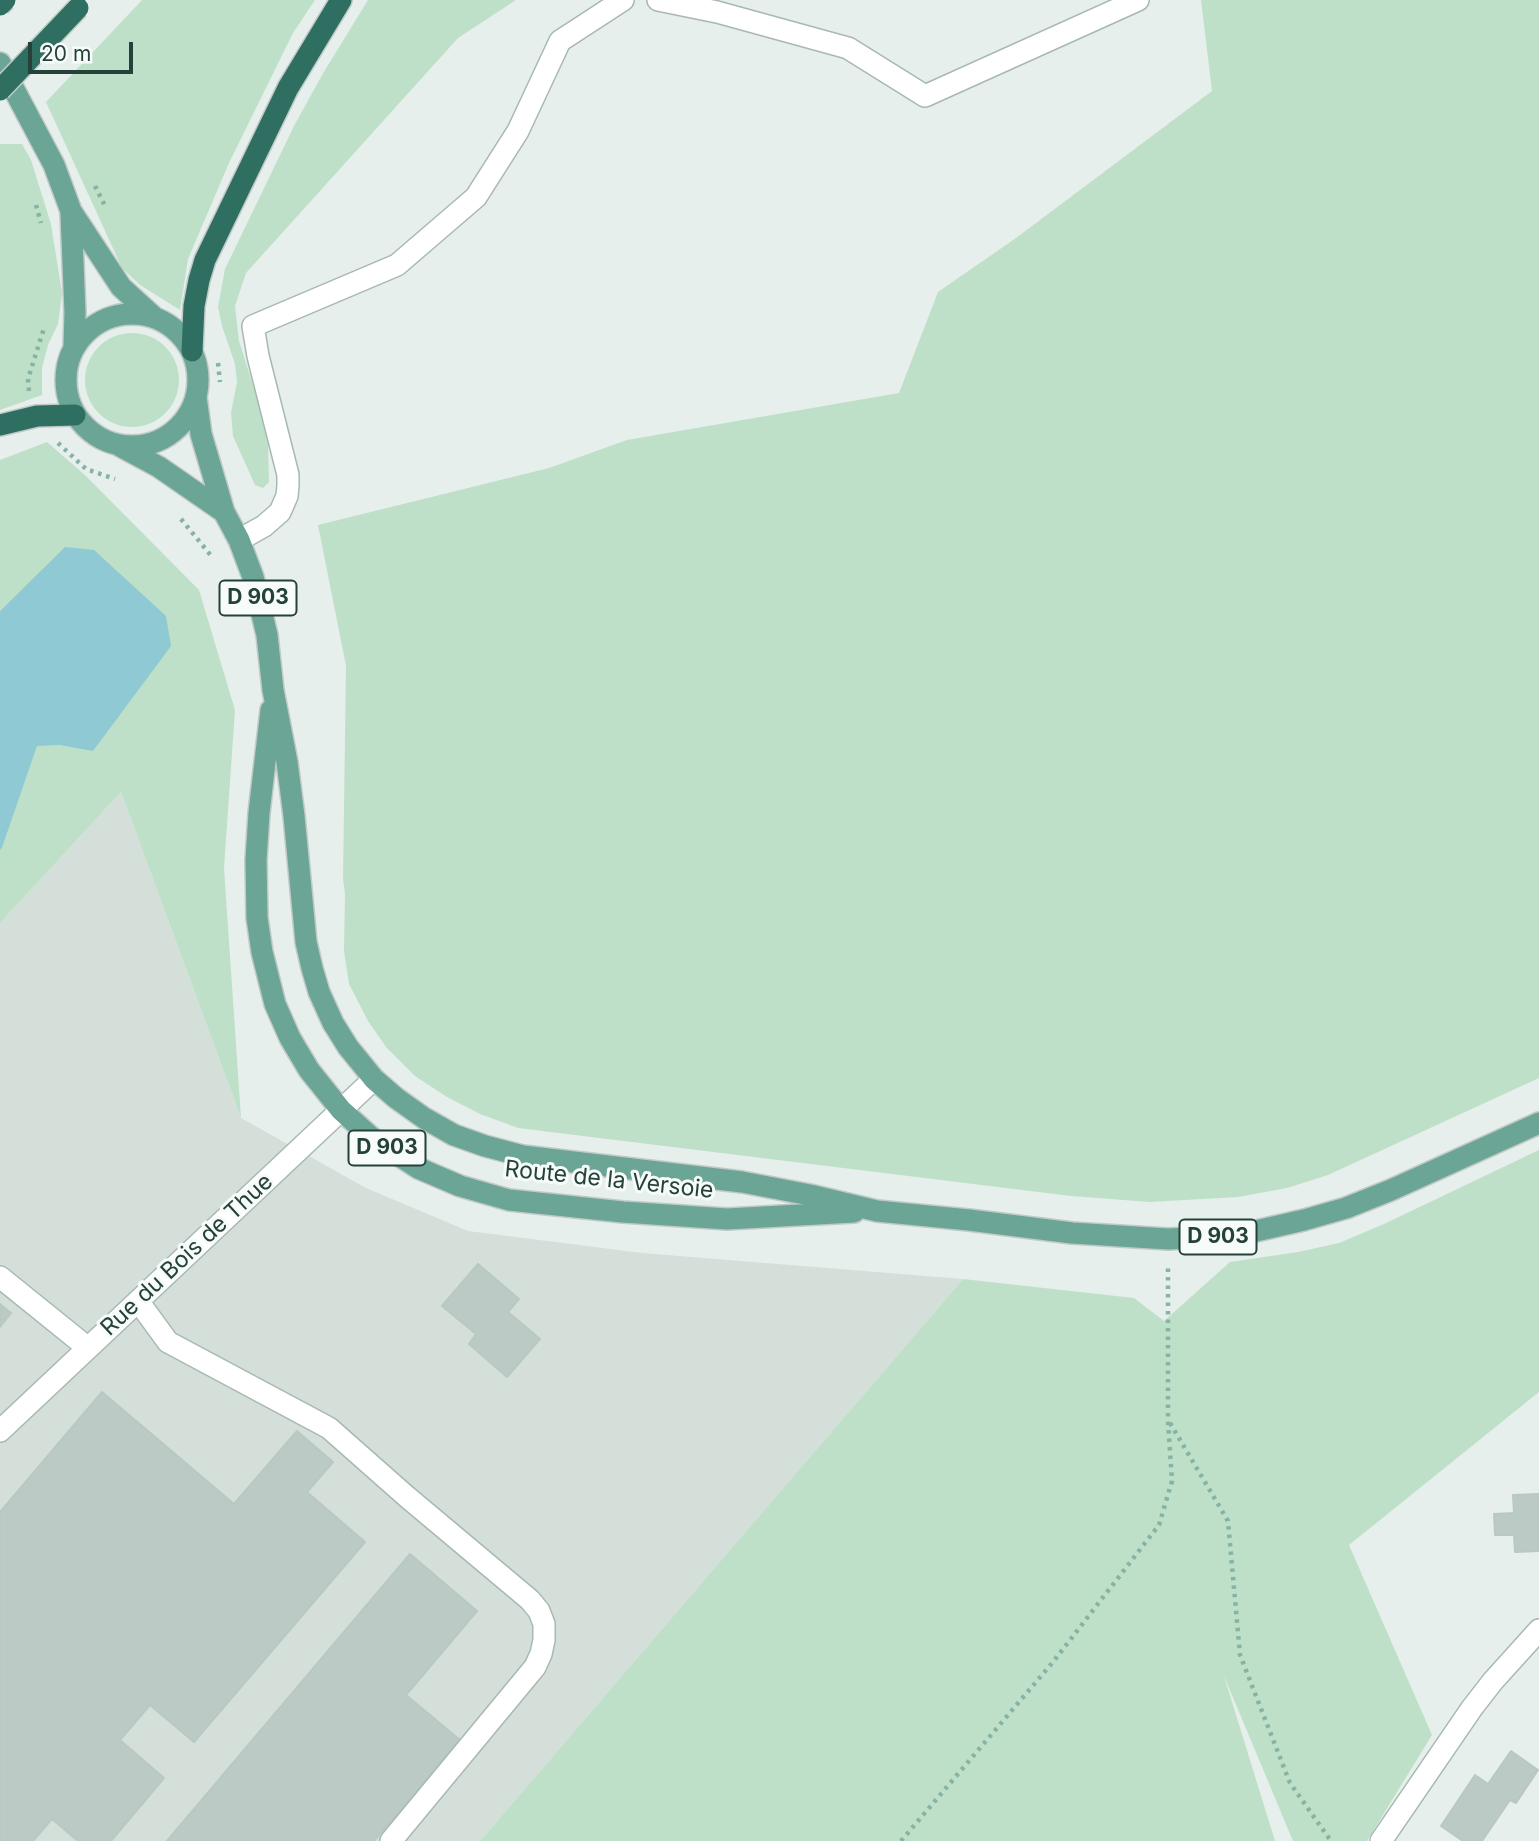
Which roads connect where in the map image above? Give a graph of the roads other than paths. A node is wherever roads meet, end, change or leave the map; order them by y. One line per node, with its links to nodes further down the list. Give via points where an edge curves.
1 (5, 0): 7 (highway, bridge)
2 (341, 0): 13 (highway, via 282,98 205,260 194,306)
3 (623, 0): 19 (street, via 560,41 518,131 476,197 397,265 253,326 288,485 279,512)
4 (658, 0): 5 (street, via 848,48 925,96)
5 (1138, 0)
6 (82, 4): 9 (highway, bridge)
7 (0, 5)
8 (0, 63): 10 (main road, via 54,165)
9 (0, 90)
10 (71, 211): 11 (main road, via 121,287); 12 (main road)
11 (155, 318): 12 (main road, via 123,314 107,319); 13 (main road, via 183,337)
12 (74, 346): 15 (main road, via 65,388)
13 (191, 351): 14 (main road, Route de la Versoie, via 198,382)
14 (196, 397): 17 (main road, via 190,412 170,434 145,446); 18 (main road, Route de la Versoie / D 903, via 201,434)
15 (75, 415): 16 (highway, via 37,416); 17 (main road, Route de la Versoie, via 93,434)
16 (0, 425)
17 (118, 446): 18 (main road, Route de la Versoie / D 903, via 159,467)
18 (224, 512): 19 (main road, Route de la Versoie / D 903)
19 (239, 540): 20 (main road, Route de la Versoie / D 903, via 261,609)
20 (274, 690): 21 (main road, Route de la Versoie / D 903, via 312,968 333,1023); 22 (main road, Route de la Versoie / D 903, via 256,860 262,952 275,1004 290,1038)
21 (374, 1079): 22 (street, Rue du Bois de Thue); 24 (main road, Route de la Versoie / D 903, via 454,1135 523,1156 776,1188)
22 (341, 1110): 24 (main road, Route de la Versoie / D 903, via 372,1138 418,1168 509,1200 727,1219); 26 (street, Rue du Bois de Thue)
23 (1539, 1123): 24 (main road, Route de la Versoie / D 903, via 1346,1208 1212,1237 1072,1233)
24 (877, 1211)
25 (0, 1277): 27 (street)
26 (138, 1300): 27 (street, Rue du Bois de Thue); 30 (street, via 168,1342 329,1428 540,1611 544,1640 535,1667)
27 (88, 1348): 28 (street, Rue du Bois de Thue)
28 (0, 1431)
29 (1539, 1630): 31 (street, via 1472,1707)
30 (391, 1841)
31 (1381, 1841)

